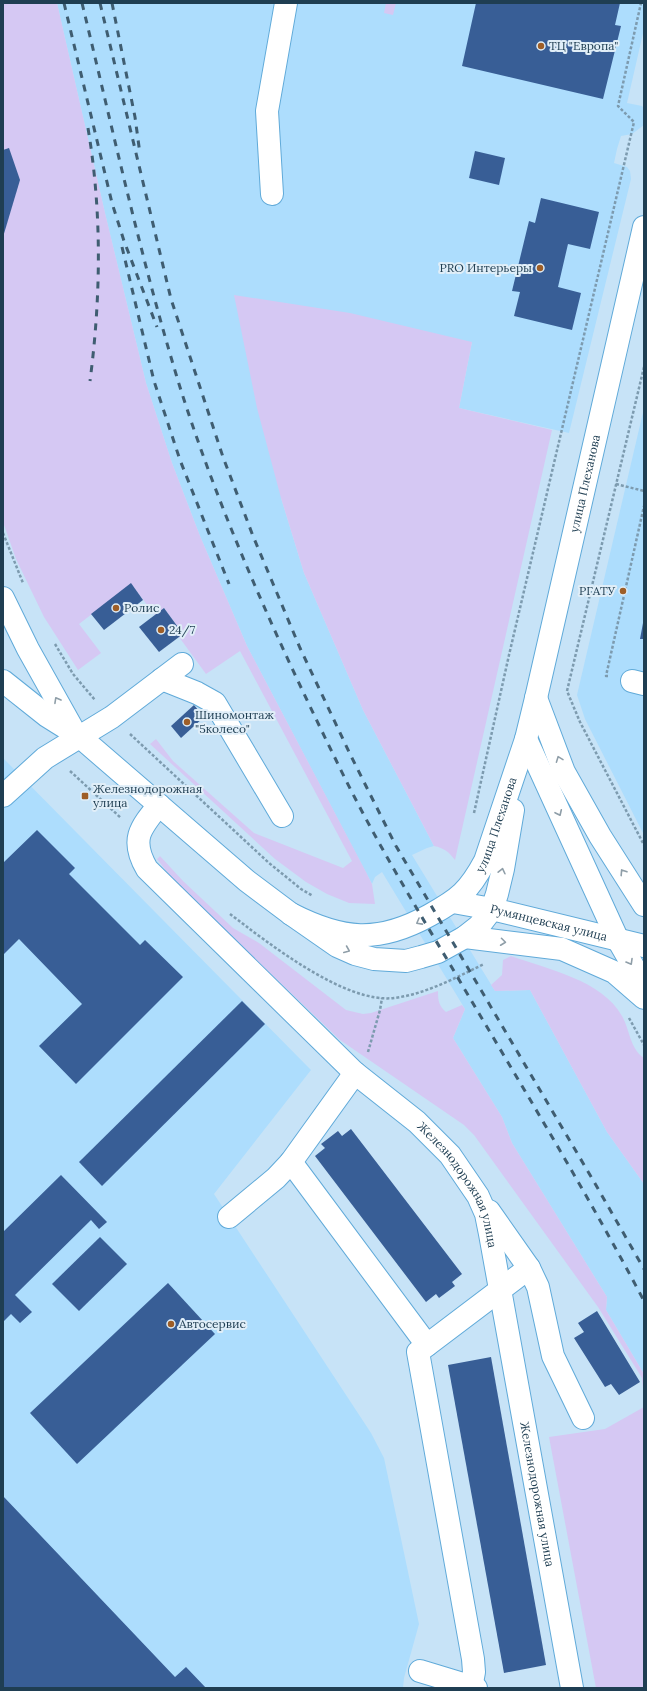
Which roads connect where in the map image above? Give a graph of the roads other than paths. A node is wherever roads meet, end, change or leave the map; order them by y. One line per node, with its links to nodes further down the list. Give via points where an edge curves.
1 (286, 3): 2 (main road, via 266,111)
2 (272, 194)
3 (644, 228): 8 (main road, улица Плеханова)
4 (3, 598): 9 (main road, one-way to 4, via 28,649)
5 (182, 664): 6 (main road)
6 (162, 680): 9 (main road, via 112,717); 13 (main road, via 197,693 215,703)
7 (3, 681): 9 (main road, via 47,716)
8 (536, 698): 10 (main road, улица Плеханова); 15 (main road, one-way to 8, via 600,836 564,772)
9 (77, 735): 11 (main road, via 45,758); 12 (main road)
10 (526, 739): 14 (main road, улица Плеханова, via 485,861 475,880); 16 (main road, улица Плеханова, one-way to 10, via 503,868); 19 (main road, one-way to 19)
11 (3, 796)
12 (159, 805): 17 (main road, via 247,881); 23 (main road, Железнодорожная улица, via 143,824 138,835 139,857 146,869)
13 (282, 816)
14 (453, 902): 16 (main road, Румянцевская улица); 17 (main road, one-way to 17, via 412,925 379,935 361,936 328,931)
15 (644, 905)
16 (492, 909): 18 (main road, via 479,926); 19 (main road, Румянцевская улица)
17 (291, 914): 18 (main road, one-way to 18, via 337,946 374,959 406,961 438,952)
18 (465, 937): 22 (main road, Румянцевская улица, one-way to 22, via 562,949 614,972)
19 (617, 938): 20 (main road, Румянцевская улица); 21 (main road, one-way to 21)
20 (644, 946)
21 (644, 985)
22 (644, 998)
23 (360, 1066): 24 (main road); 25 (main road, Железнодорожная улица, via 450,1155)
24 (291, 1162): 26 (main road, via 276,1178); 29 (main road)
25 (478, 1196): 27 (main road); 28 (main road, Железнодорожная улица, via 486,1214)
26 (229, 1217)
27 (529, 1268): 28 (main road); 30 (main road, via 538,1287 553,1356)
28 (500, 1290): 29 (main road); 33 (main road, Железнодорожная улица)
29 (427, 1345): 32 (main road, via 418,1352 473,1659)
30 (583, 1418)
31 (420, 1670): 32 (main road)
32 (473, 1688)
33 (572, 1688)

